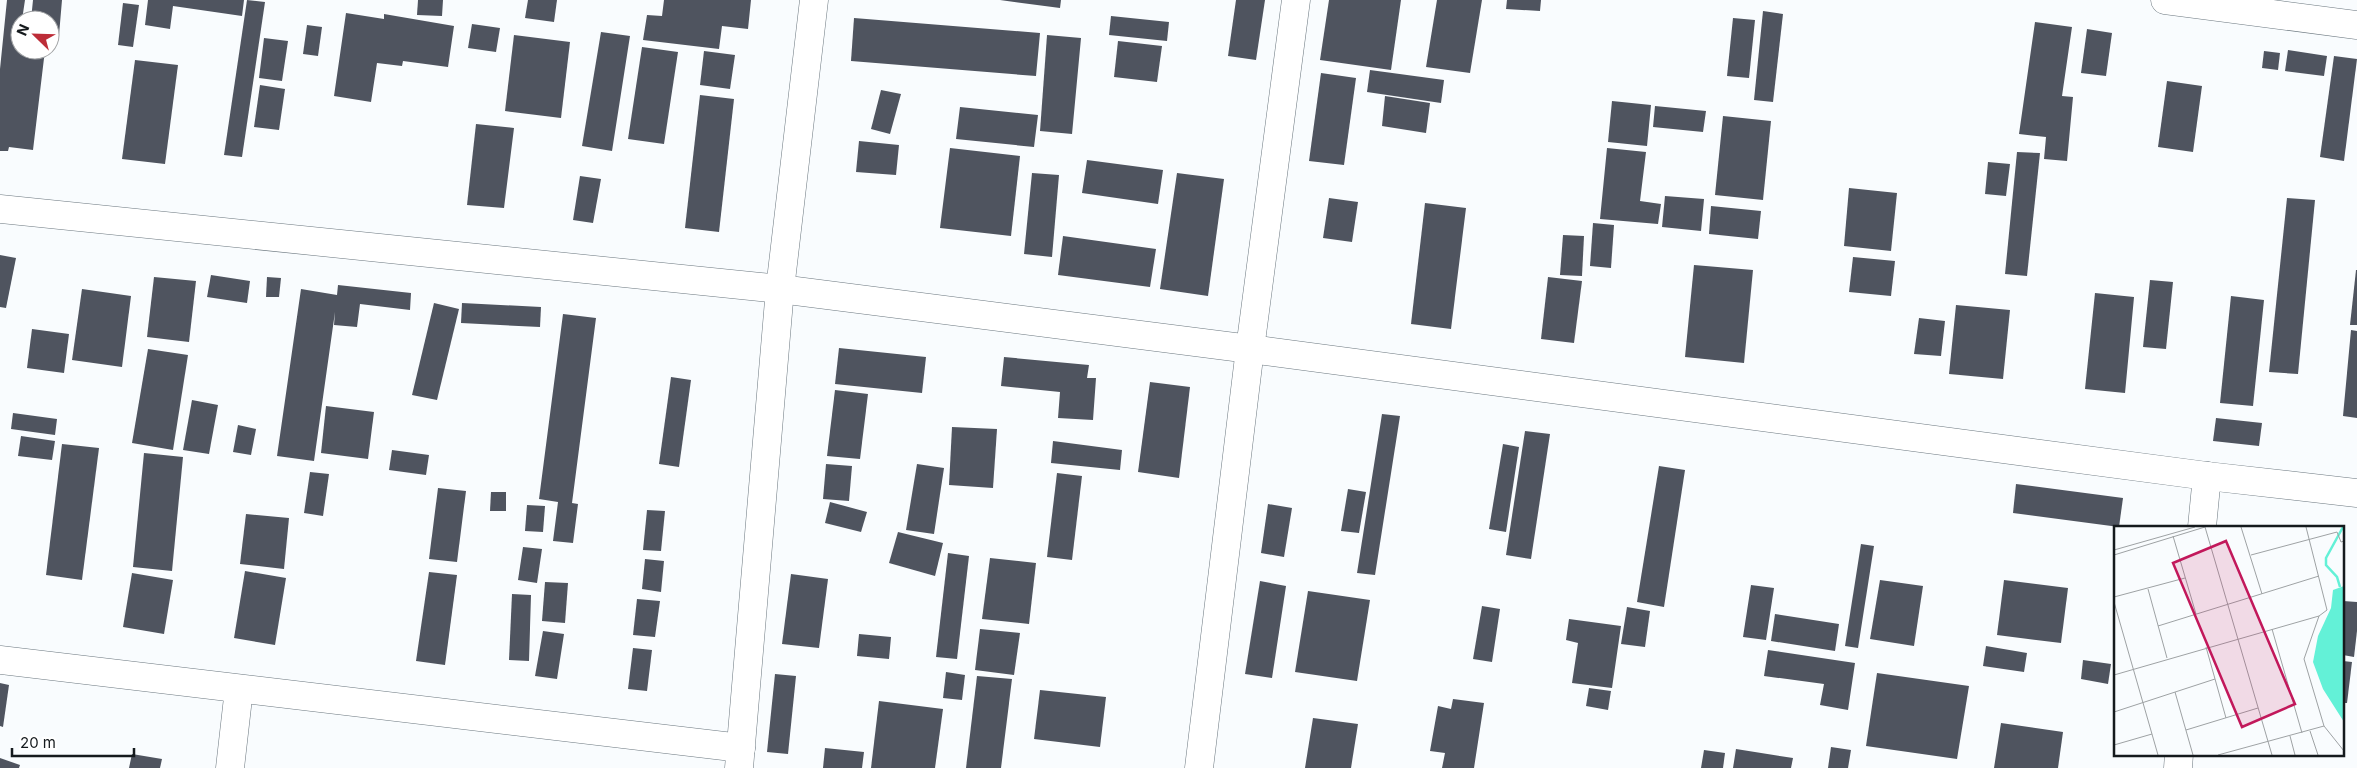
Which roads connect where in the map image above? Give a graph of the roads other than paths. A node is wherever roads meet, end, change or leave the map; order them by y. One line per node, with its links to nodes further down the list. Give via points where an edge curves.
1 (814, 0): 6 (street)
2 (1296, 0): 7 (street)
3 (2165, 0): 4 (street)
4 (2357, 25)
5 (0, 209): 6 (street)
6 (780, 289): 7 (street); 13 (street)
7 (1250, 349): 8 (street); 15 (street)
8 (2207, 476): 9 (street); 10 (street)
9 (2357, 493)
10 (2202, 526)
11 (0, 660): 12 (street)
12 (239, 689): 13 (street); 14 (street)
13 (740, 758)
14 (230, 768)
15 (1199, 768)

